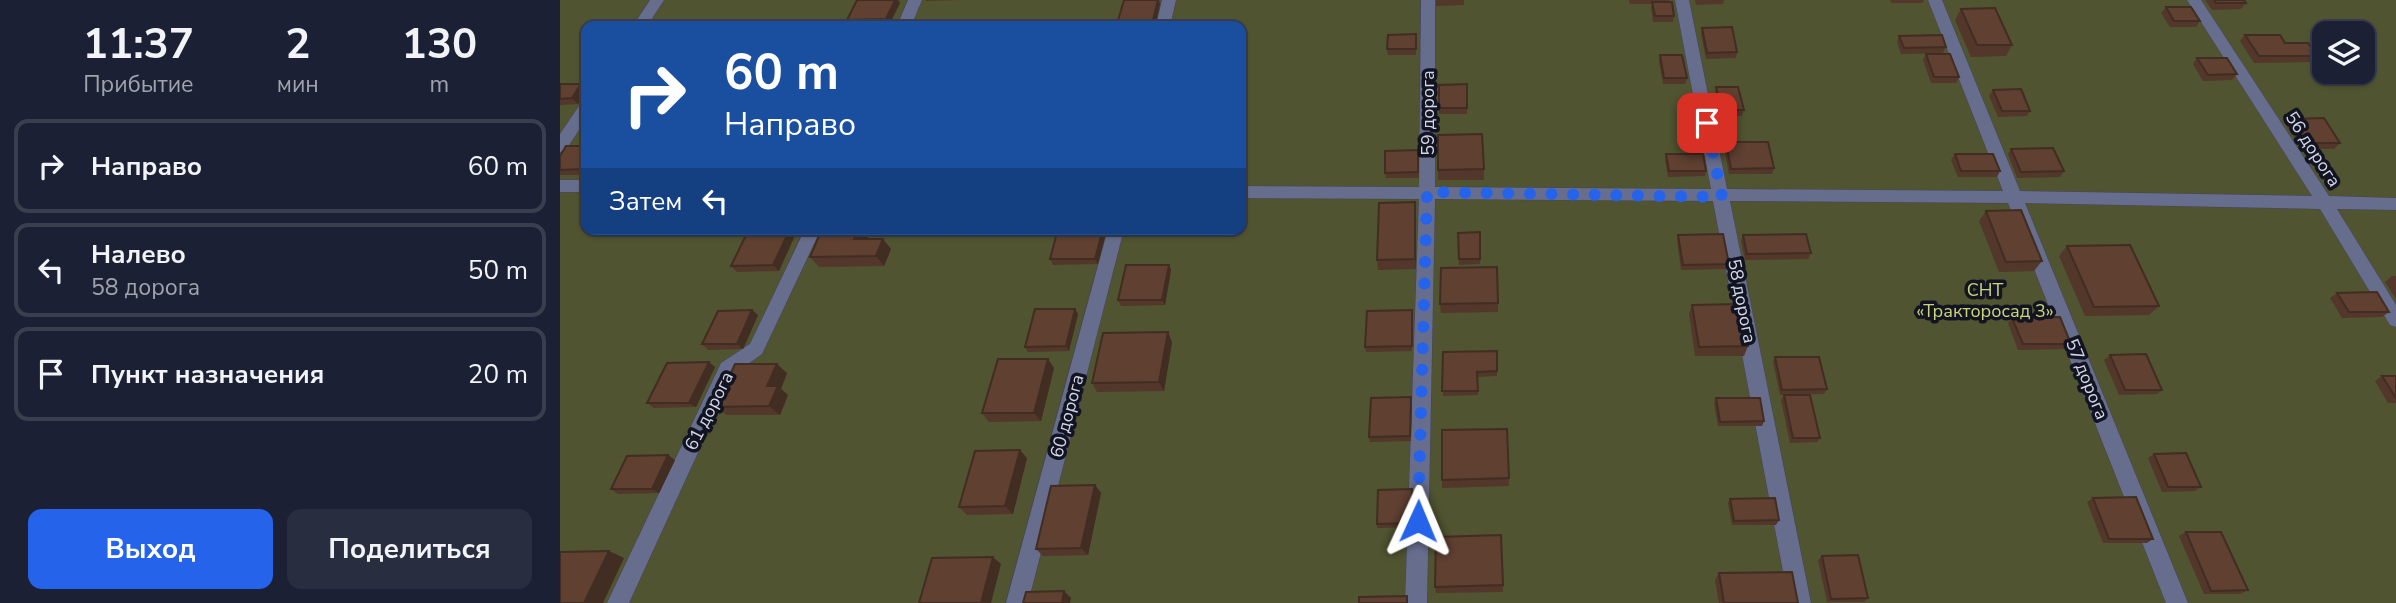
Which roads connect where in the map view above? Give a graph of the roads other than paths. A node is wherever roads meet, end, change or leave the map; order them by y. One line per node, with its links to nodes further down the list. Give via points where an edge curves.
1 (657, 0): 8 (street)
2 (915, 0): 9 (street)
3 (1169, 0): 10 (street)
4 (1429, 0): 16 (street, 59 дорога)
5 (1682, 0): 17 (street, 58 дорога)
6 (1935, 0): 18 (street, 57 дорога)
7 (2194, 0): 19 (street, 56 дорога)
8 (643, 21)
9 (906, 21)
10 (1164, 21)
11 (581, 114): 12 (street)
12 (560, 146)
13 (560, 186): 14 (street)
14 (581, 186)
15 (1246, 192): 16 (street)
16 (1427, 192): 17 (street); 26 (street, 59 дорога)
17 (1722, 197): 18 (street); 27 (street, 58 дорога)
18 (2015, 197): 19 (street); 28 (street, 57 дорога)
19 (2325, 203): 20 (street); 23 (street, 56 дорога)
20 (2396, 204)
21 (810, 235): 24 (street, 61 дорога, via 756,349 727,369)
22 (1114, 235): 25 (street, 60 дорога)
23 (2396, 320)
24 (618, 603)
25 (1017, 603)
26 (1416, 603)
27 (1800, 603)
28 (2177, 603)

